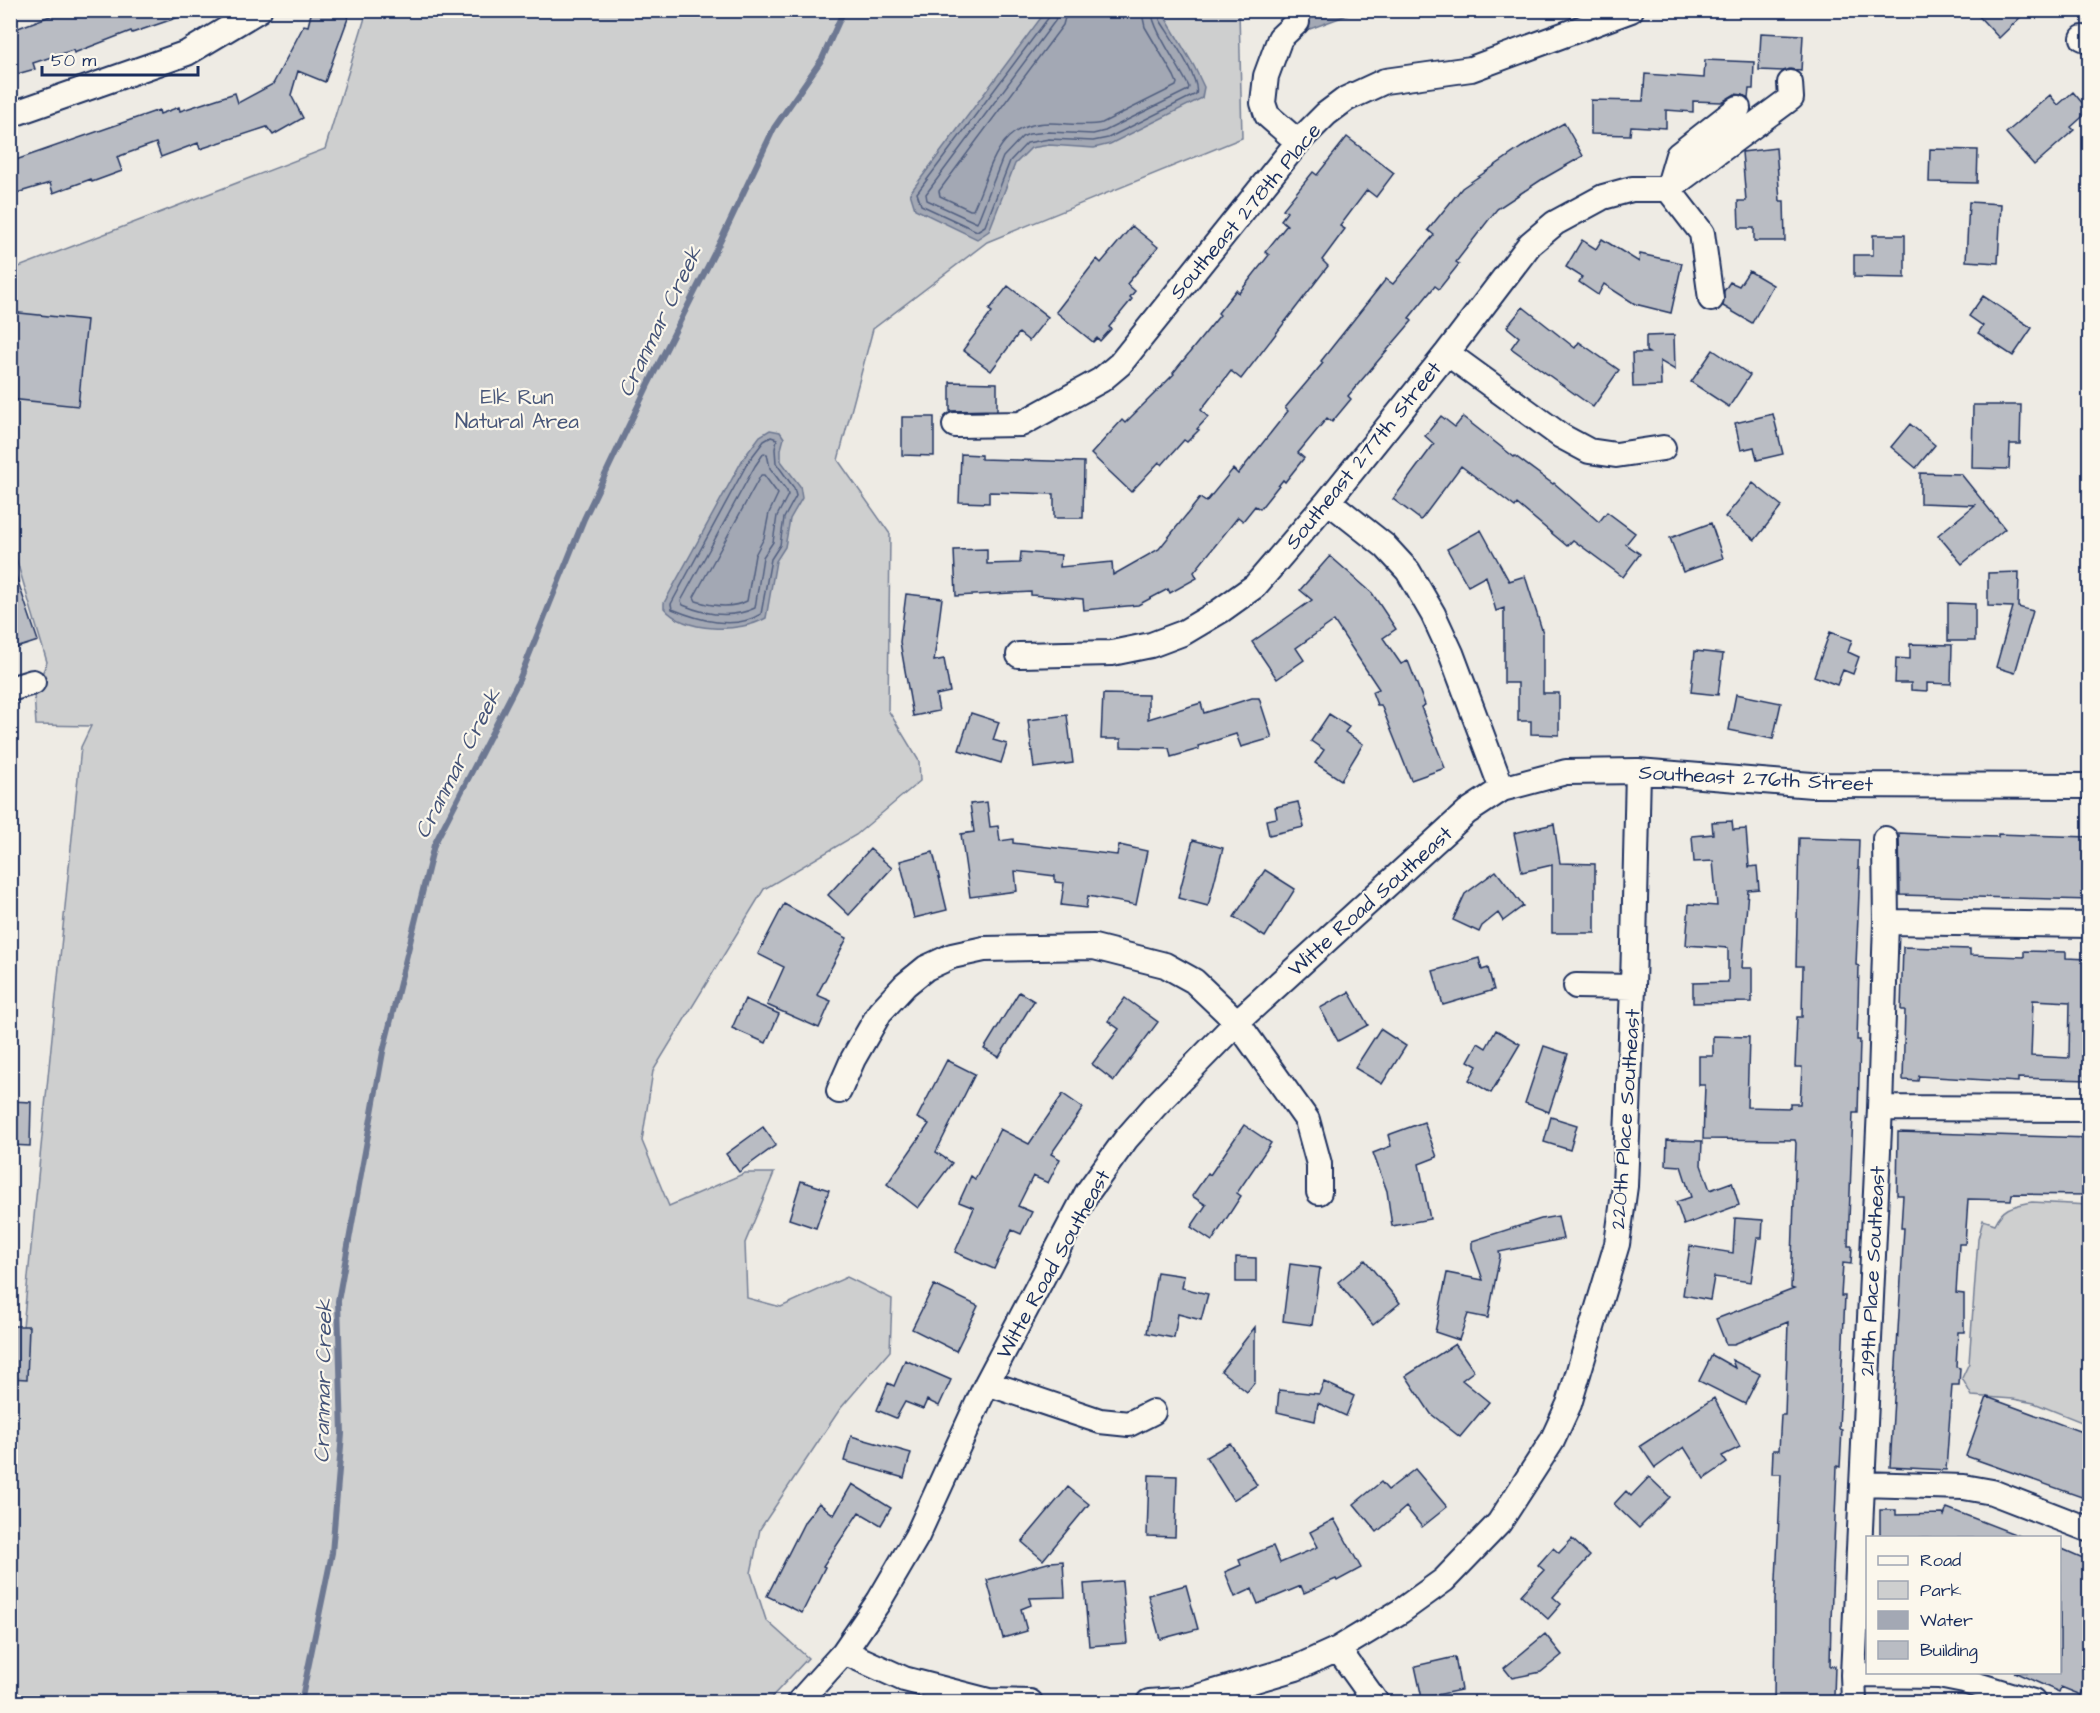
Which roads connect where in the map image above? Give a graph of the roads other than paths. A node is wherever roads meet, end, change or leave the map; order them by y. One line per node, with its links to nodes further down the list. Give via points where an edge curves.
1 (259, 10): 6 (street, via 187,53)
2 (1631, 10): 7 (street, Southeast 278th Place, via 1471,69 1385,81 1346,99)
3 (1297, 22): 7 (street, via 1280,38 1266,76 1263,103 1267,115)
4 (1790, 83): 8 (street, via 1791,98)
5 (1738, 108): 8 (street, via 1678,155)
6 (10, 115)
7 (1298, 142): 11 (street, Southeast 278th Place, via 1120,364 1101,380 1021,424)
8 (1668, 189): 9 (street, via 1702,233); 10 (street, Southeast 277th Street, via 1632,189 1603,197 1555,223 1530,244)
9 (1711, 299)
10 (1447, 353): 12 (street, via 1589,451 1616,455); 13 (street, Southeast 277th Street)
11 (955, 425)
12 (1662, 448)
13 (1328, 501): 14 (street, Southeast 277th Street, via 1255,586 1183,633 1112,653); 17 (street, via 1385,546 1408,572 1451,653)
14 (1019, 655)
15 (1638, 771): 16 (street, Southeast 276th Street, via 1812,785); 17 (street, Southeast 276th Street, via 1566,772); 23 (street, 220th Place Southeast)
16 (2090, 786)
17 (1502, 789): 18 (street, Southeast 276th Street)
18 (1467, 812): 24 (street, Witte Road Southeast)
19 (1885, 838): 20 (street, 219th Place Southeast)
20 (1886, 922): 21 (street); 26 (street, 219th Place Southeast)
21 (2090, 925)
22 (1576, 986): 23 (street, 220th Place Southeast)
23 (1633, 987): 33 (street, 220th Place Southeast, via 1625,1186 1618,1232 1569,1404 1552,1441 1499,1523 1444,1580)
24 (1237, 1022): 25 (street, via 1194,981 1164,965 1095,947 984,949 952,956 926,968 904,985 880,1012); 28 (street, via 1307,1120 1319,1164); 29 (street, Witte Road Southeast, via 1126,1139 1087,1193)
25 (838, 1091)
26 (1880, 1108): 27 (street); 31 (street, 219th Place Southeast)
27 (2090, 1109)
28 (1319, 1192)
29 (987, 1383): 30 (street, via 1100,1421 1129,1424); 34 (street, Witte Road Southeast, via 917,1536)
30 (1153, 1412)
31 (1863, 1484): 32 (street, via 1964,1487 1992,1492); 35 (street, 219th Place Southeast)
32 (2090, 1530)
33 (1338, 1648): 38 (street, 220th Place Southeast, via 1296,1668 1191,1700); 39 (street)
34 (844, 1652): 36 (street, Witte Road Southeast); 37 (street, via 904,1679 989,1701)
35 (1854, 1675): 40 (street, 219th Place Southeast); 41 (street, via 1939,1676)
36 (799, 1702)
37 (1030, 1702)
38 (1149, 1702)
39 (1376, 1702)
40 (1854, 1702)
41 (2033, 1702)

